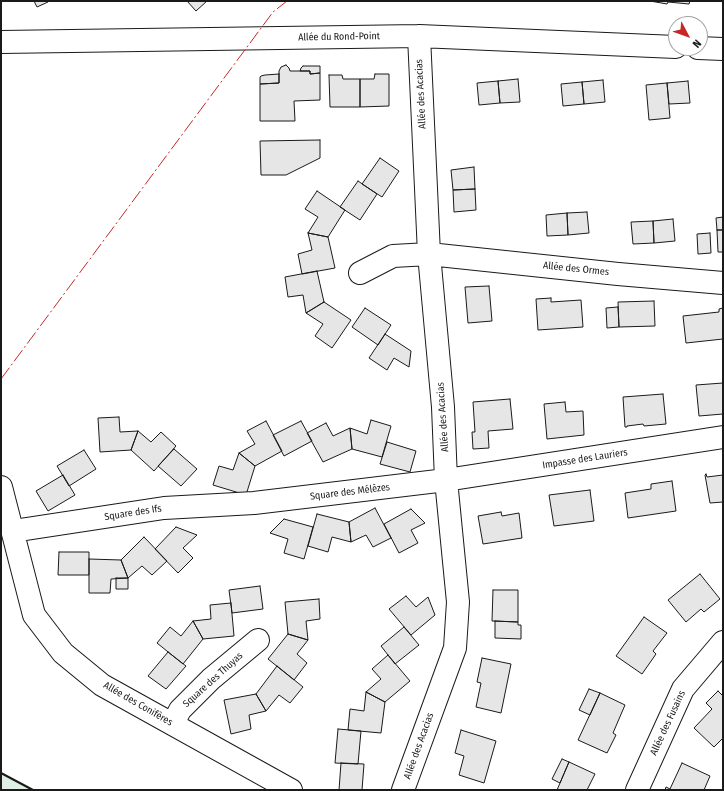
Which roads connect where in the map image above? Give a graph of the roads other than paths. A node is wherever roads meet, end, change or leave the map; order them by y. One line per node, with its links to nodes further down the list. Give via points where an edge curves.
1 (419, 36): 2 (street, Allée du Rond-Point); 3 (street, Allée du Rond-Point); 6 (street, Allée des Acacias)
2 (1, 42)
3 (668, 47)
4 (708, 48): 5 (street)
5 (723, 49)
6 (429, 254): 7 (street, Allée des Ormes, via 393,256); 8 (street, Allée des Ormes); 10 (street, Allée des Acacias, via 443,407)
7 (360, 273)
8 (723, 283)
9 (723, 437): 10 (street, Impasse des Lauriers)
10 (446, 480): 12 (street, Square des Mélèzes); 18 (street, Allée des Acacias, via 458,602 455,648)
11 (1, 487): 13 (street, Allée des Conifères)
12 (254, 503): 13 (street, Square des Ifs, via 164,508)
13 (13, 532): 16 (street, Allée des Conifères, via 34,615 63,653 102,685)
14 (258, 640): 16 (street, Square des Thuyas, via 211,679 180,710)
15 (723, 642): 19 (street, Allée des Fusains, via 683,689)
16 (173, 724): 17 (street, Allée des Conifères)
17 (291, 790)
18 (403, 790)
19 (637, 790)

